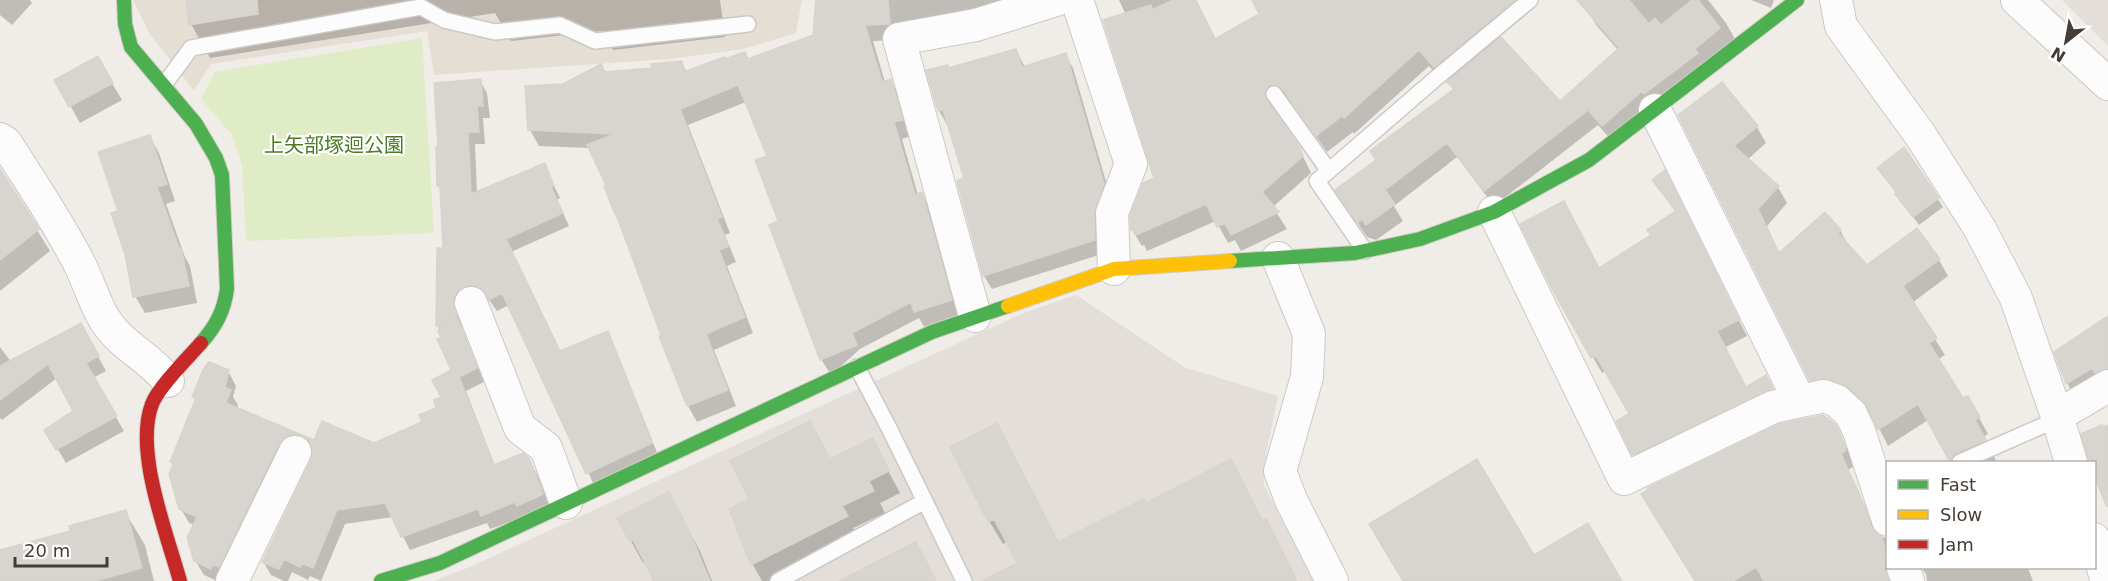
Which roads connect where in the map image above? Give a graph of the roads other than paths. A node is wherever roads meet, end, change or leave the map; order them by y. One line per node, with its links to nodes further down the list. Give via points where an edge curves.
1 (124, 0): 10 (street, via 125,31 131,47)
2 (1056, 0): 20 (street, via 976,26 899,39)
3 (1077, 0): 18 (street, via 1131,165 1112,213)
4 (1530, 0): 14 (lane)
5 (1797, 0): 12 (street)
6 (1836, 0): 25 (street, via 1842,26 1921,136 1980,229 2016,298)
7 (2018, 0): 9 (street)
8 (748, 24): 10 (lane, via 595,41 560,26 495,32 444,20 421,7 191,48)
9 (2108, 84)
10 (164, 85): 22 (street, via 208,140 218,159 227,289 220,316)
11 (1274, 94): 14 (lane)
12 (1655, 110): 15 (street, via 1589,160); 24 (street)
13 (0, 139): 22 (street, via 68,243 105,320 119,339 157,367)
14 (1329, 171): 16 (lane, via 1317,181)
15 (1494, 212): 16 (street, via 1420,239); 24 (street, via 1624,479 1773,406)
16 (1365, 251): 17 (street)
17 (1278, 258): 18 (street); 38 (street, via 1309,334 1307,377 1280,471)
18 (1114, 269): 20 (street)
19 (471, 303): 30 (street, via 520,428 546,448)
20 (975, 316): 21 (street)
21 (856, 367): 29 (lane); 30 (street)
22 (168, 381): 33 (street, via 152,404 146,440 147,467)
23 (2108, 386): 25 (street)
24 (1799, 400): 31 (street, via 1824,396 1837,401 1851,414)
25 (2058, 417): 27 (lane); 28 (street)
26 (295, 452): 34 (street)
27 (1962, 461)
28 (2072, 461)
29 (924, 501): 36 (lane); 37 (lane)
30 (566, 503): 35 (street, via 440,563)
31 (1885, 504)
32 (2096, 545): 39 (street)
33 (180, 581)
34 (232, 581)
35 (381, 581)
36 (778, 581)
37 (964, 581)
38 (1332, 581)
39 (2107, 581)

